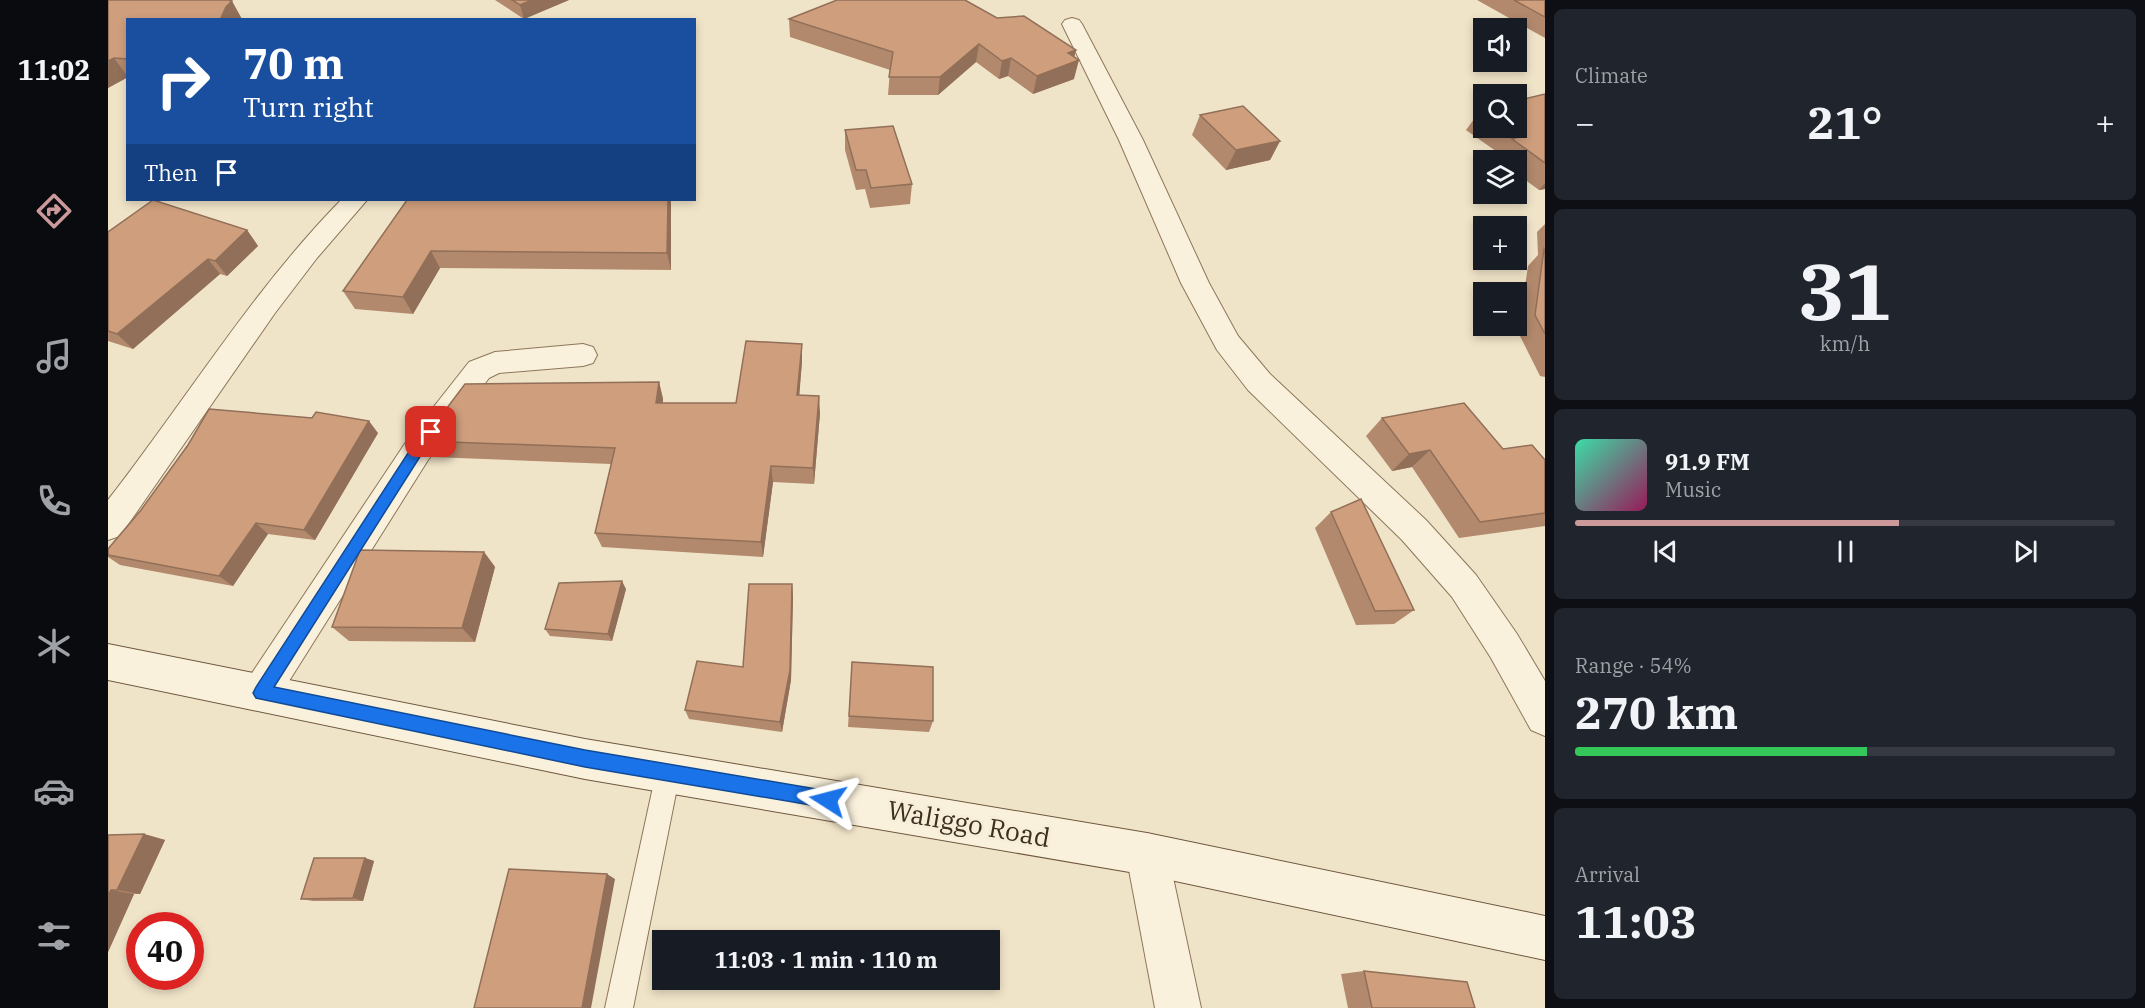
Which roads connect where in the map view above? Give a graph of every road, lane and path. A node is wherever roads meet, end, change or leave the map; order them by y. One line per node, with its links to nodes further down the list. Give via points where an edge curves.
1 (1072, 24): 7 (street, via 1227,343 1258,382 1414,530 1464,586)
2 (354, 201): 4 (street, via 324,230 270,296)
3 (583, 355): 6 (street, via 495,363 479,370 417,451)
4 (108, 526)
5 (108, 662): 6 (street, Waliggo Road)
6 (261, 693): 8 (street, Waliggo Road)
7 (1545, 717)
8 (668, 773): 9 (street, Waliggo Road); 11 (lane)
9 (1147, 854): 10 (street, Waliggo Road); 12 (street)
10 (1545, 938)
11 (620, 1008)
12 (1178, 1008)

